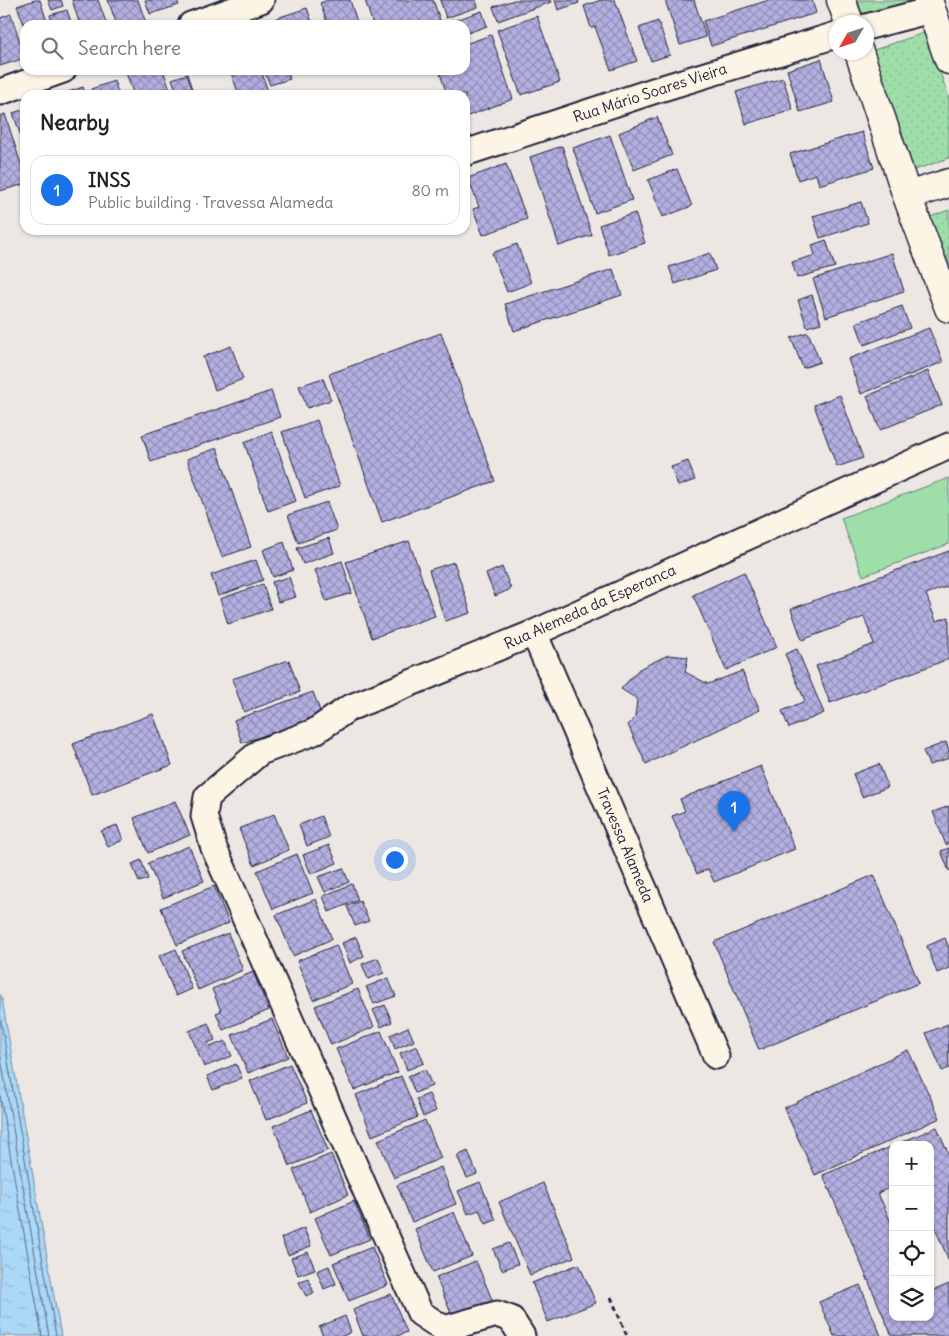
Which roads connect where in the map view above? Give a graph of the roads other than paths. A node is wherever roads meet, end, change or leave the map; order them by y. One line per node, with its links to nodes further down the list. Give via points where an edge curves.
1 (261, 0): 5 (street)
2 (841, 0): 4 (street)
3 (929, 5): 6 (street); 9 (street)
4 (846, 15)
5 (205, 20)
6 (874, 24)
7 (829, 37): 12 (street, Rua Mário Soares Vieira)
8 (862, 60): 14 (street)
9 (949, 60)
10 (49, 75): 11 (street)
11 (0, 92)
12 (470, 152)
13 (949, 183): 14 (street)
14 (907, 196): 15 (street)
15 (949, 308)
16 (949, 446): 17 (street, Rua Alemeda da Esperanca)
17 (534, 633): 18 (street, Travessa Alameda); 19 (street, Rua Alemeda da Esperanca, via 349,708 314,732 260,752 207,797 204,816 214,848 420,1313 444,1329 497,1314 511,1319)
18 (716, 1056)
19 (522, 1336)

